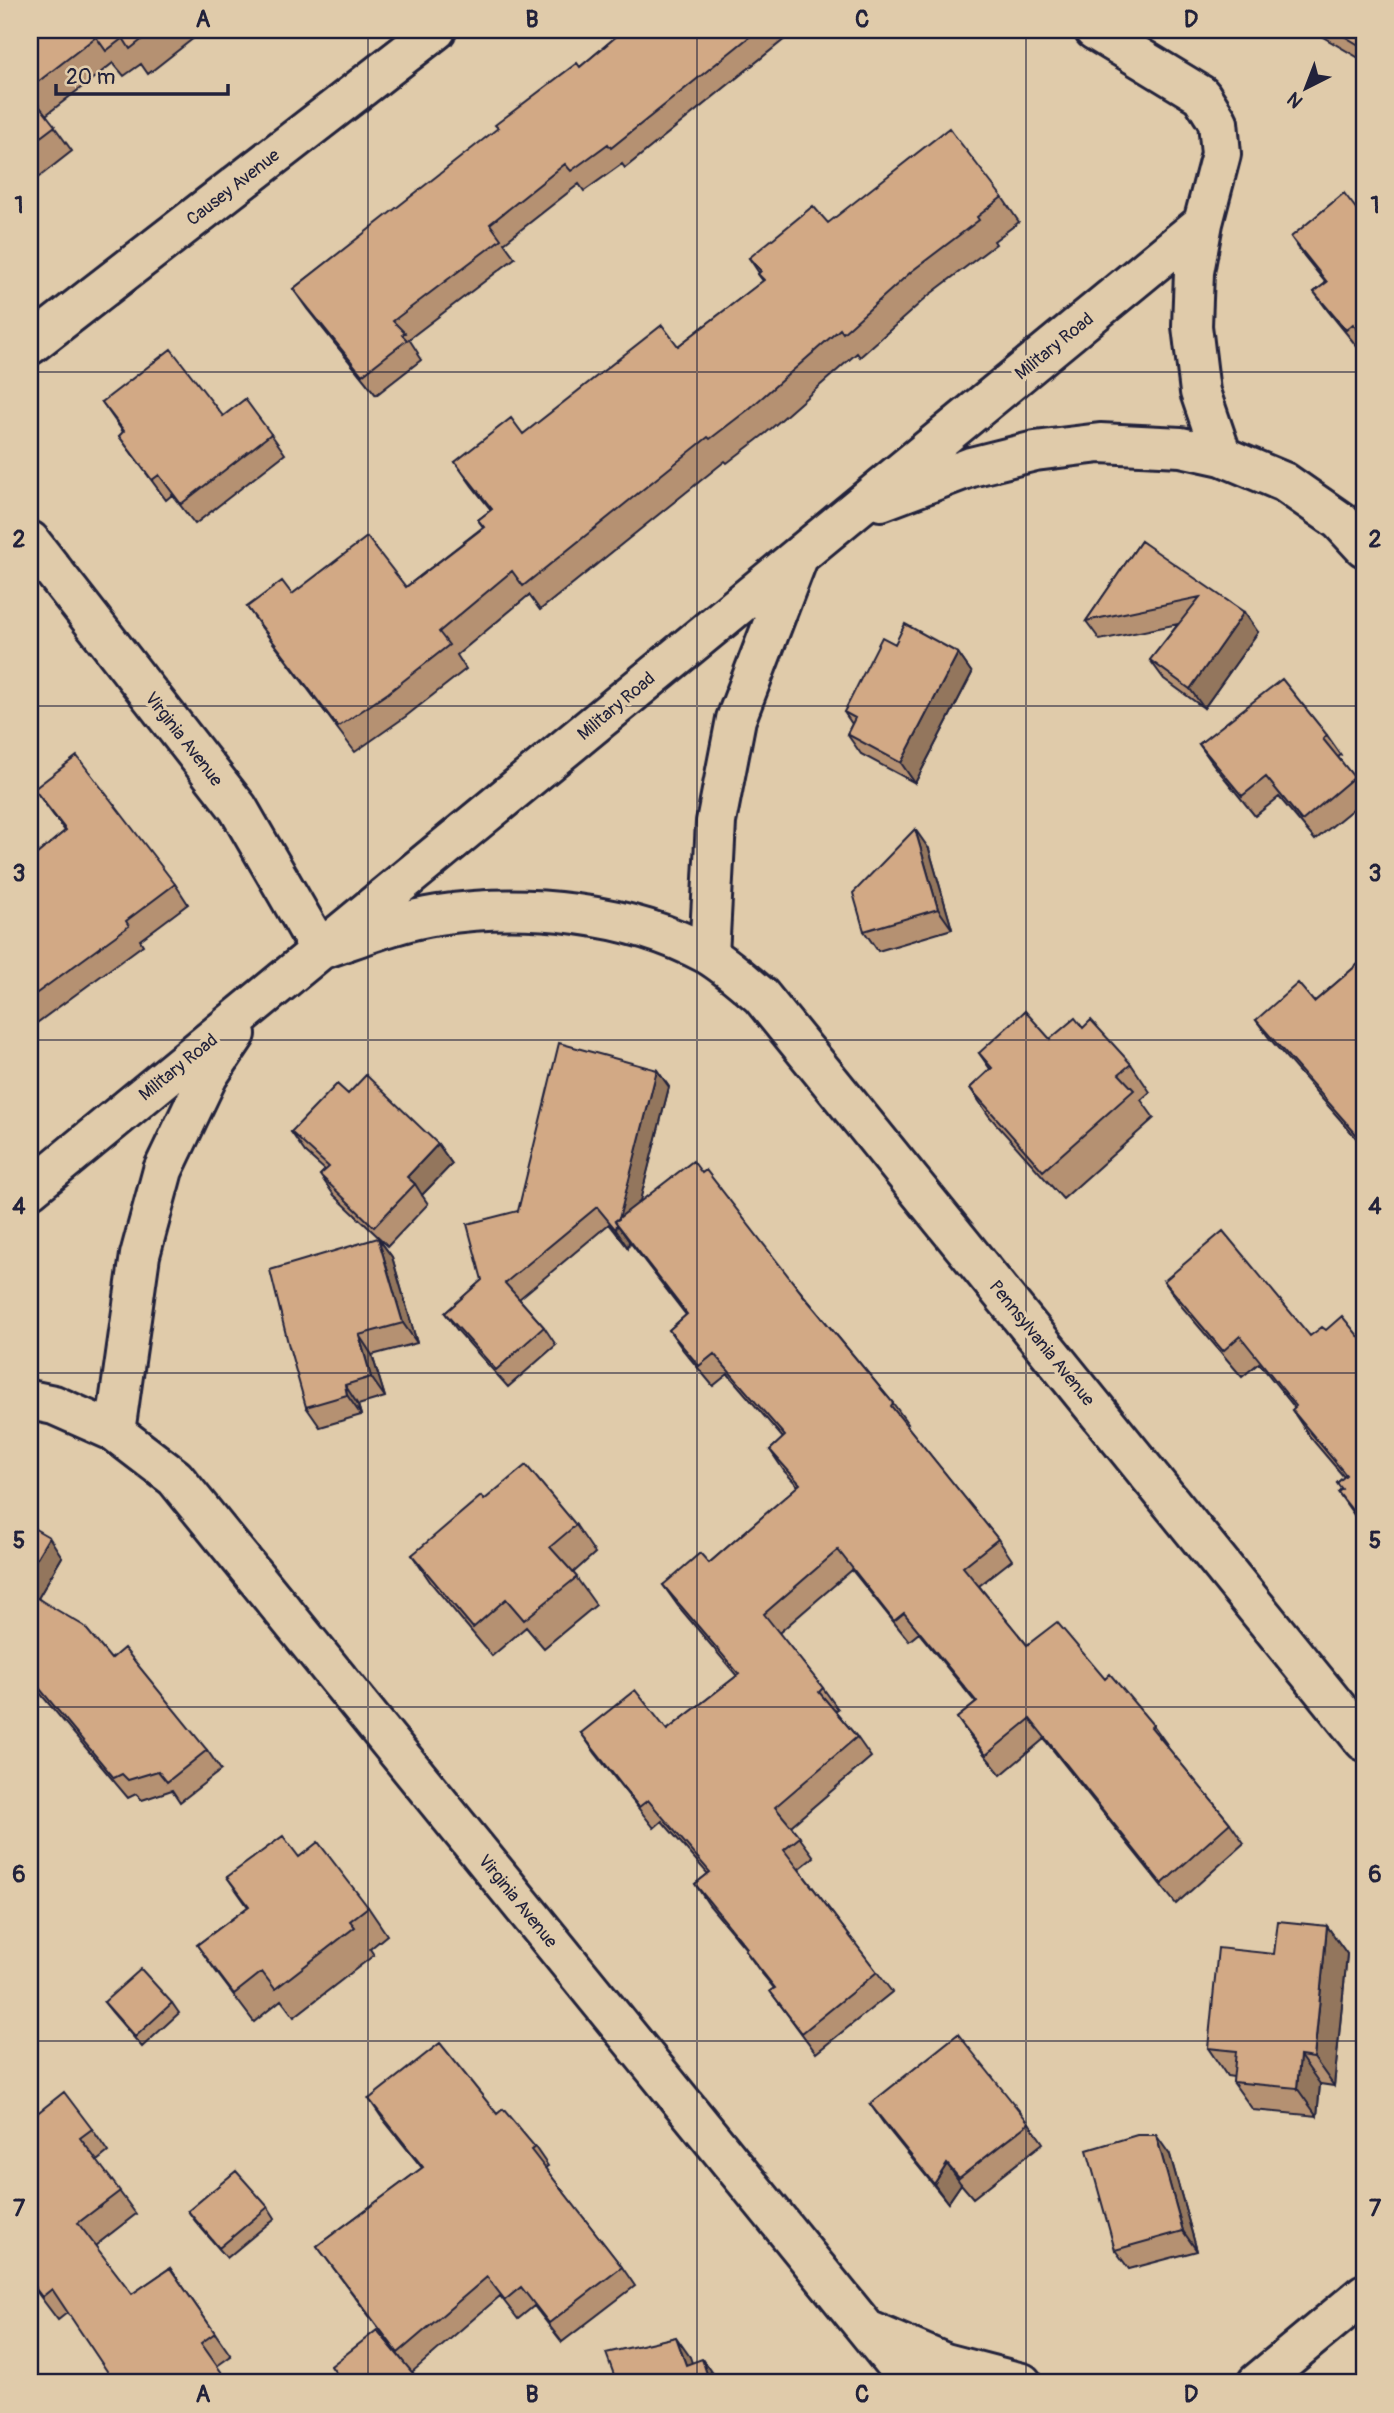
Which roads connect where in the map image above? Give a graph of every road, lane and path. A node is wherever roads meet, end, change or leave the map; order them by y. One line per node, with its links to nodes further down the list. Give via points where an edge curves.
1 (436, 30): 4 (street, Causey Avenue)
2 (1094, 30): 3 (street, via 1201,95 1218,122 1221,153)
3 (1203, 223): 5 (street, via 1194,272 1192,326 1200,392); 6 (street, Military Road)
4 (30, 345)
5 (1222, 456): 6 (street, via 1181,447 1100,443 1035,451 971,467); 8 (street, via 1284,482 1340,521)
6 (850, 513): 9 (street, Military Road)
7 (30, 541): 10 (street, Virginia Avenue, via 238,808)
8 (1364, 547)
9 (800, 555): 10 (street, Military Road); 11 (street, via 736,719 716,822)
10 (320, 950): 11 (street, Pennsylvania Avenue, via 437,915 512,909 610,919 658,931); 12 (street, Military Road)
11 (709, 955): 16 (street, Pennsylvania Avenue, via 761,996)
12 (257, 1002): 13 (street, Military Road); 15 (street, via 208,1076 163,1170 140,1255)
13 (30, 1189)
14 (30, 1400): 15 (street, Virginia Avenue, via 54,1405)
15 (115, 1432): 18 (street, Virginia Avenue, via 175,1478)
16 (1364, 1741)
17 (1364, 2294): 19 (street)
18 (864, 2329): 20 (street); 21 (street, Virginia Avenue); 22 (street, via 945,2363)
19 (1256, 2381)
20 (881, 2383)
21 (910, 2383)
22 (1022, 2383)

